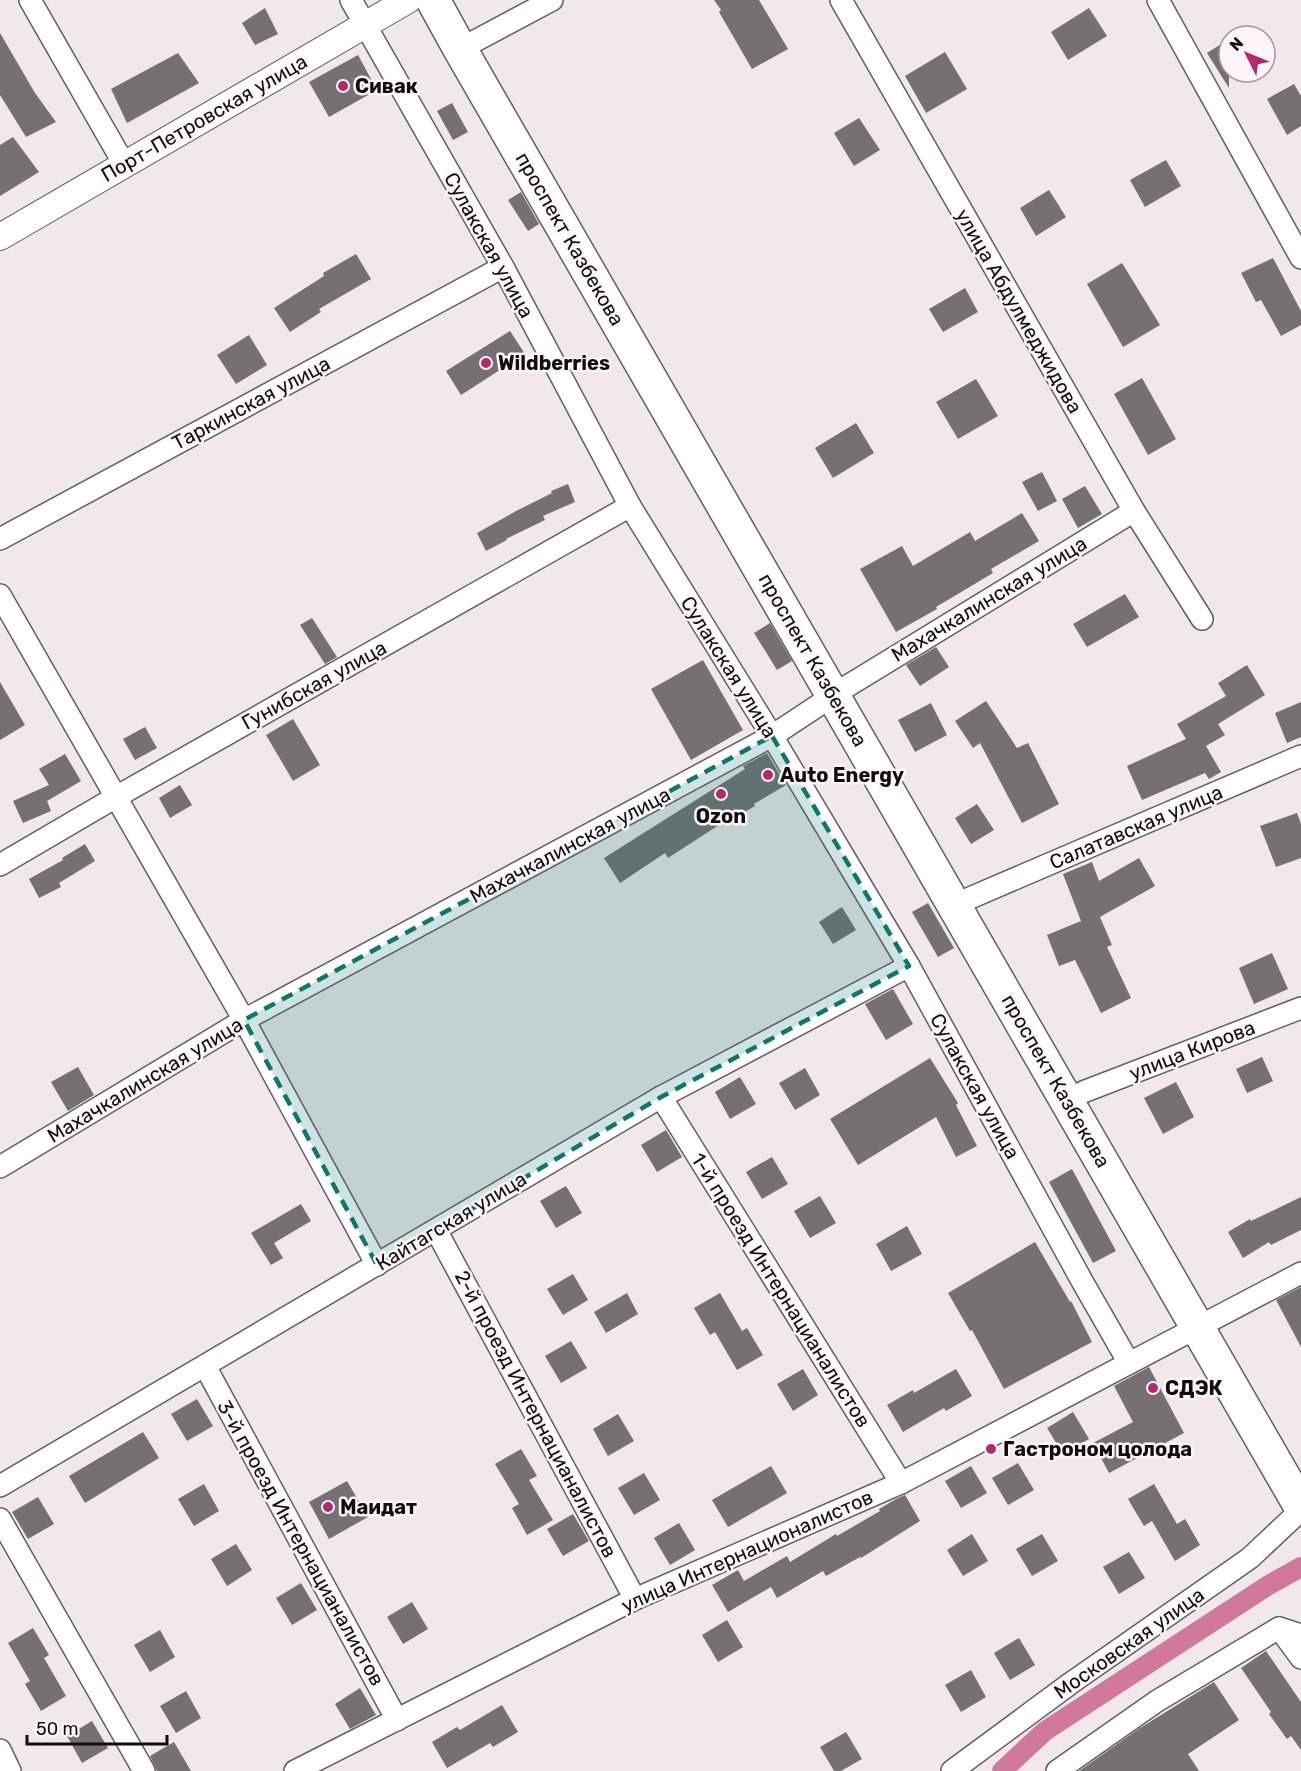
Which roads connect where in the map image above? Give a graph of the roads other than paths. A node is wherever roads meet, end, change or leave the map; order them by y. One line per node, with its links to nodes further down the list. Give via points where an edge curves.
1 (30, 0): 11 (street)
2 (351, 0): 9 (street, Сулакская улица)
3 (408, 0): 9 (street, Порт-Петровская улица)
4 (433, 0): 10 (highway, проспект Казбекова)
5 (449, 0): 10 (highway, проспект Казбекова)
6 (552, 0): 10 (street)
7 (841, 0): 16 (street, улица Абдулмеджидова)
8 (1158, 0): 13 (street)
9 (366, 24): 11 (street, Порт-Петровская улица); 14 (street, Сулакская улица)
10 (467, 46): 20 (highway, проспект Казбекова)
11 (124, 164): 12 (street, Порт-Петровская улица)
12 (0, 237)
13 (1301, 258)
14 (503, 267): 15 (street, Сулакская улица); 17 (street, Таркинская улица)
15 (630, 506): 21 (street, Сулакская улица); 23 (street, Гунибская улица)
16 (1134, 511): 19 (street, улица Абдулмеджидова); 20 (street, Махачкалинская улица)
17 (0, 539)
18 (0, 594): 23 (street)
19 (1202, 619)
20 (840, 691): 21 (street, Махачкалинская улица); 25 (highway, проспект Казбекова); 35 (highway, проспект Казбекова)
21 (772, 736): 26 (street, Сулакская улица); 28 (street, Махачкалинская улица)
22 (1301, 756): 25 (street, Салатавская улица)
23 (116, 797): 24 (street, Гунибская улица); 28 (street)
24 (0, 865)
25 (970, 898): 29 (highway, проспект Казбекова)
26 (909, 966): 30 (street, Кайтагская улица); 36 (street, Сулакская улица)
27 (1301, 1008): 29 (street, улица Кирова)
28 (244, 1020): 31 (street, Махачкалинская улица); 33 (street)
29 (1083, 1092): 35 (highway, проспект Казбекова)
30 (661, 1097): 32 (street, Кайтагская улица); 39 (street, 1-й проезд Интернацианалистов)
31 (0, 1167)
32 (436, 1230): 33 (street, Кайтагская улица); 43 (street, 2-й проезд Интернацианалистов)
33 (377, 1265): 37 (street, Кайтагская улица)
34 (1299, 1274): 35 (street, улица Интернационалистов)
35 (1204, 1324): 36 (street, улица Интернационалистов); 38 (highway, проспект Казбекова); 41 (highway, проспект Казбекова)
36 (1129, 1363): 39 (street, улица Интернационалистов)
37 (205, 1366): 40 (street, Кайтагская улица); 47 (street, 3-й проезд Интернацианалистов)
38 (1301, 1479)
39 (901, 1483): 43 (street, улица Интернационалистов)
40 (0, 1486)
41 (1301, 1508): 52 (street, Московская улица, via 1250,1558)
42 (0, 1519): 51 (street)
43 (635, 1599): 47 (street, улица Интернационалистов)
44 (1279, 1628): 45 (street); 46 (street); 53 (street, via 1157,1701)
45 (1301, 1635)
46 (1301, 1658)
47 (397, 1720): 49 (street, улица Интернационалистов)
48 (0, 1750): 50 (street)
49 (297, 1770)
50 (10, 1771)
51 (144, 1771)
52 (950, 1771)
53 (1057, 1771)

